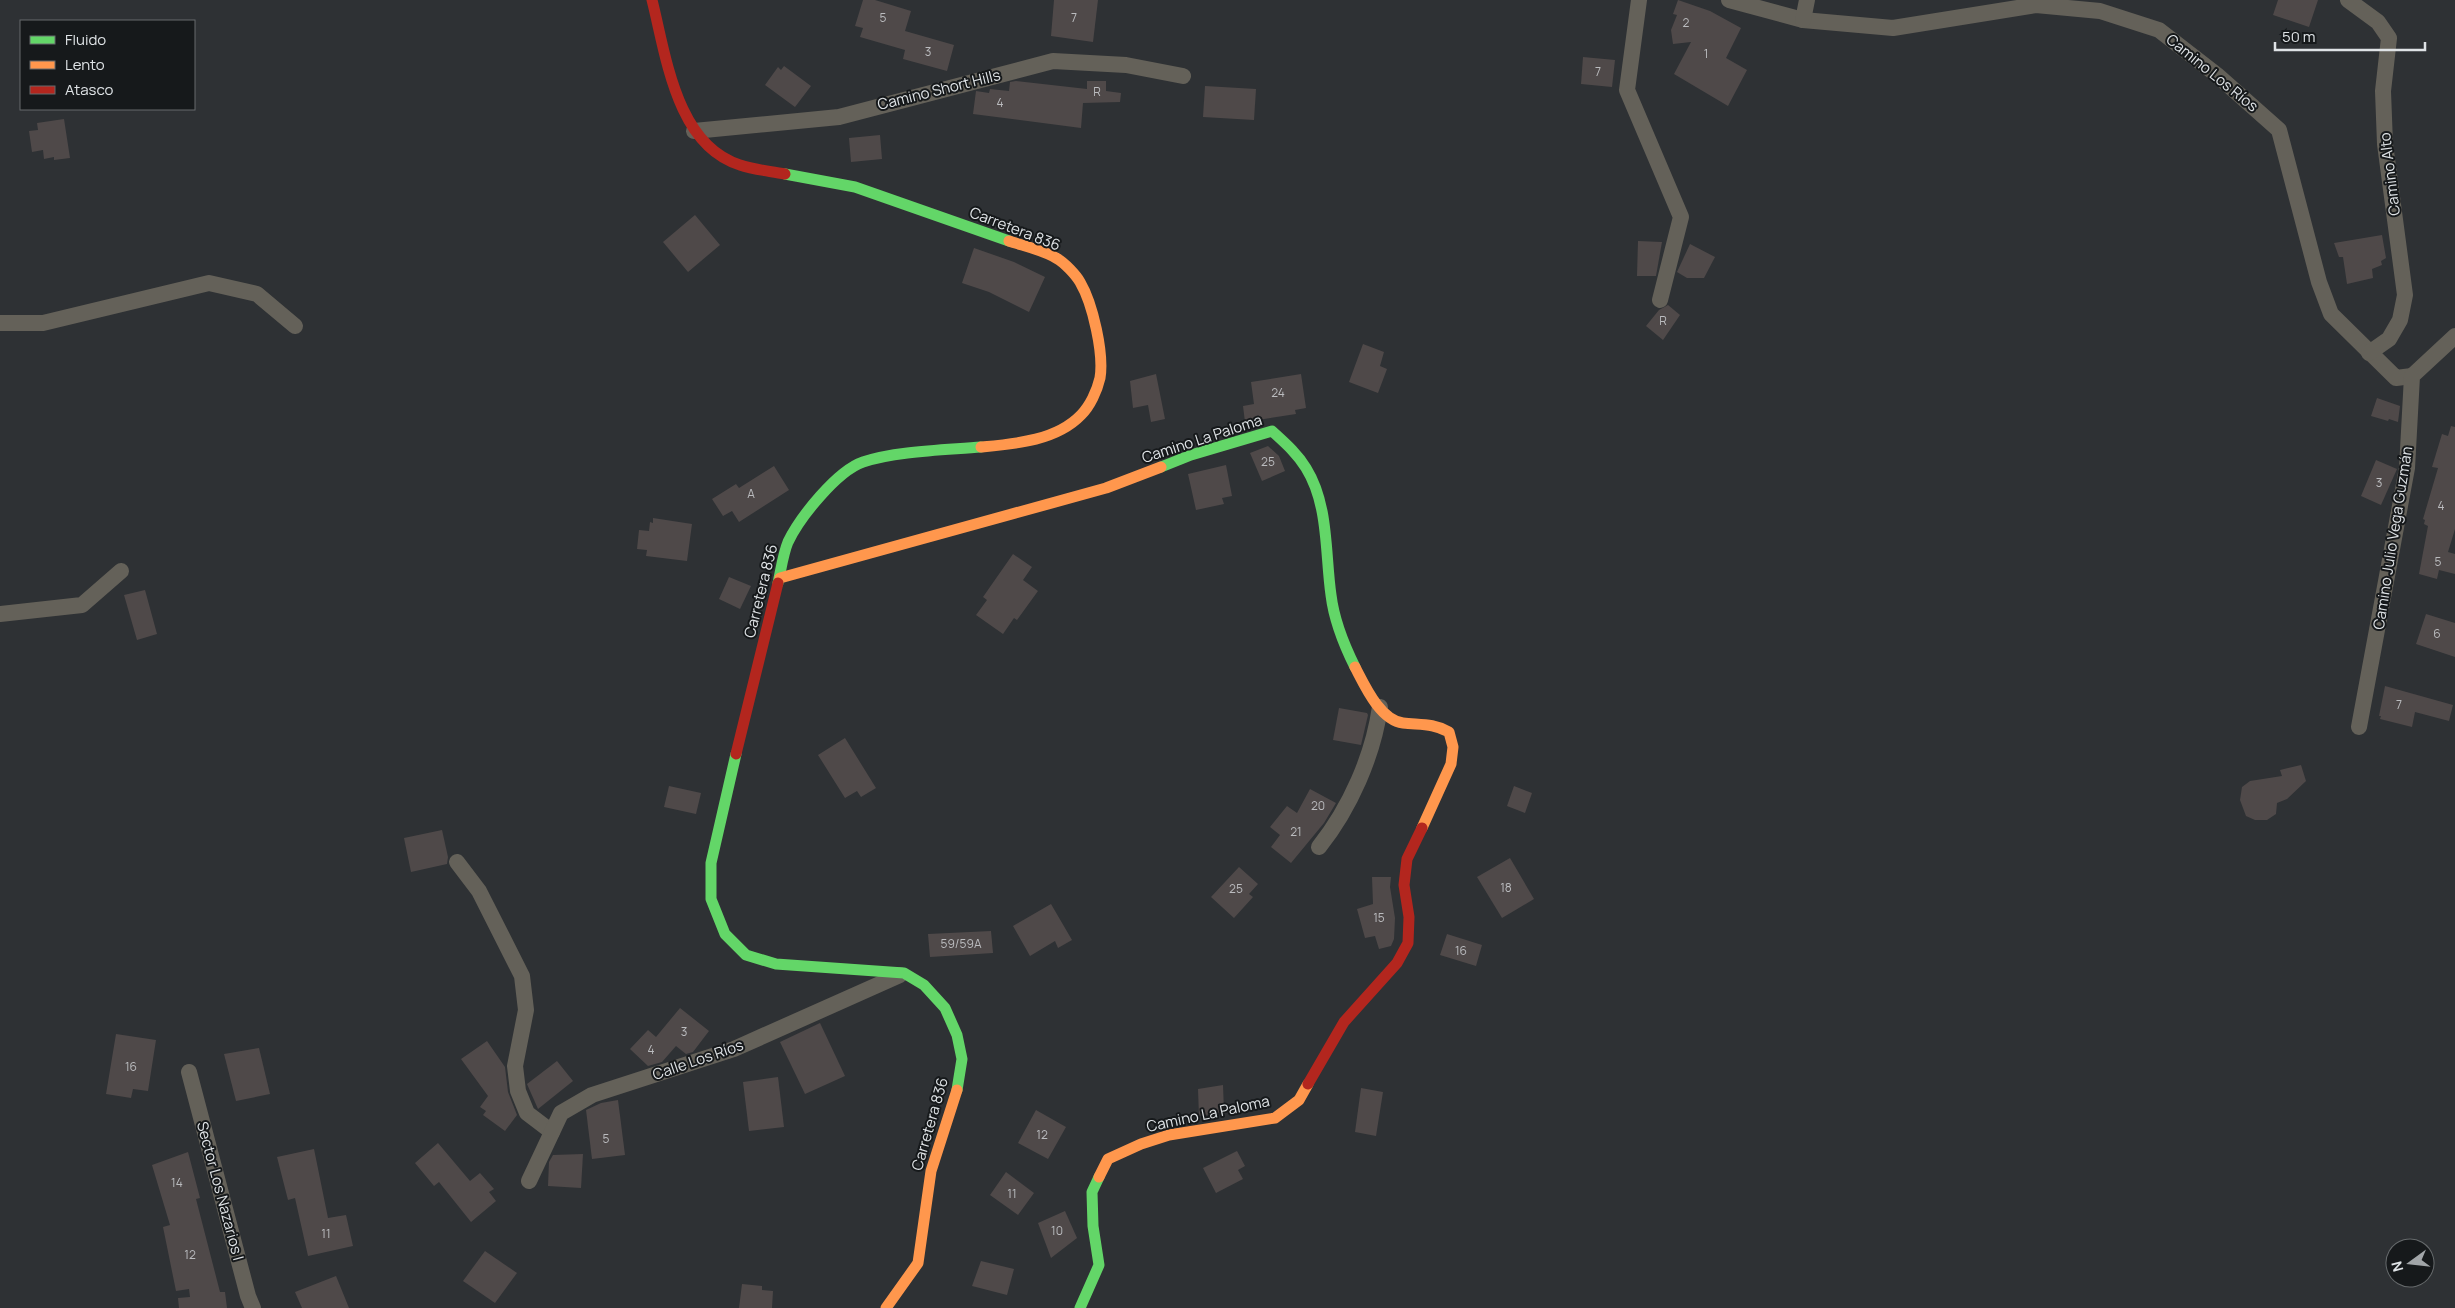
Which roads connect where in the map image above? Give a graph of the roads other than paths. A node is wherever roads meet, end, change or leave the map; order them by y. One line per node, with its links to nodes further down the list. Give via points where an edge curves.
1 (652, 0): 8 (street, Carretera 836, via 677,96)
2 (1639, 0): 9 (street, via 1627,90 1681,217)
3 (1729, 0): 6 (street, Camino Los Ríos)
4 (1807, 0): 6 (street)
5 (2348, 0): 13 (street, Camino Alto, via 2378,22 2389,38 2383,91 2385,144 2405,294 2400,320 2390,339)
6 (1802, 20): 13 (street, Camino Los Ríos, via 1893,28 2036,6 2100,10 2159,30 2217,75 2279,130 2319,282 2331,314)
7 (1183, 76): 8 (street, Camino Short Hills, via 1126,64 1053,61 839,117)
8 (694, 131): 16 (street, Carretera 836, via 713,151 739,165 855,187 1057,258 1080,281 1092,312 1100,378 1092,400 1080,416 1057,432 1017,444 915,453 862,462 820,495 788,542)
9 (1660, 300)
10 (0, 323): 11 (street, via 43,323 209,283 257,294)
11 (295, 326)
12 (2455, 336): 14 (street)
13 (2369, 353): 14 (street, Camino Los Ríos, via 2396,378)
14 (2412, 376): 19 (street, Camino Julio Vega Guzmán, via 2407,468)
15 (121, 572): 17 (street, via 82,605)
16 (780, 578): 18 (street, Camino La Paloma, via 1106,488 1191,455 1272,431 1308,469 1324,511 1331,598 1361,680); 22 (street, Carretera 836, via 718,829 711,863 711,899 725,934 746,955 776,964)
17 (0, 614)
18 (1380, 707): 20 (street, via 1375,737 1359,777 1340,817); 28 (street, Camino La Paloma, via 1397,722 1436,724 1449,732 1454,747 1451,764 1407,859 1404,885 1410,917 1408,943 1397,963 1344,1022 1299,1100 1275,1118 1170,1135 1108,1159 1092,1192 1099,1266)
19 (2359, 727)
20 (1319, 847)
21 (457, 862): 24 (street, via 479,891 522,976 526,1010 515,1066 518,1090 527,1113)
22 (904, 974): 24 (street, Calle Los Ríos, via 734,1049 592,1094 561,1113); 27 (street, Carretera 836, via 924,985 945,1008 957,1035 962,1059 956,1094 931,1171 918,1263)
23 (188, 1072): 26 (street, Sector Los Nazarios I)
24 (552, 1132): 25 (street, Calle Los Ríos)
25 (529, 1181)
26 (253, 1308)
27 (886, 1308)
28 (1080, 1308)

